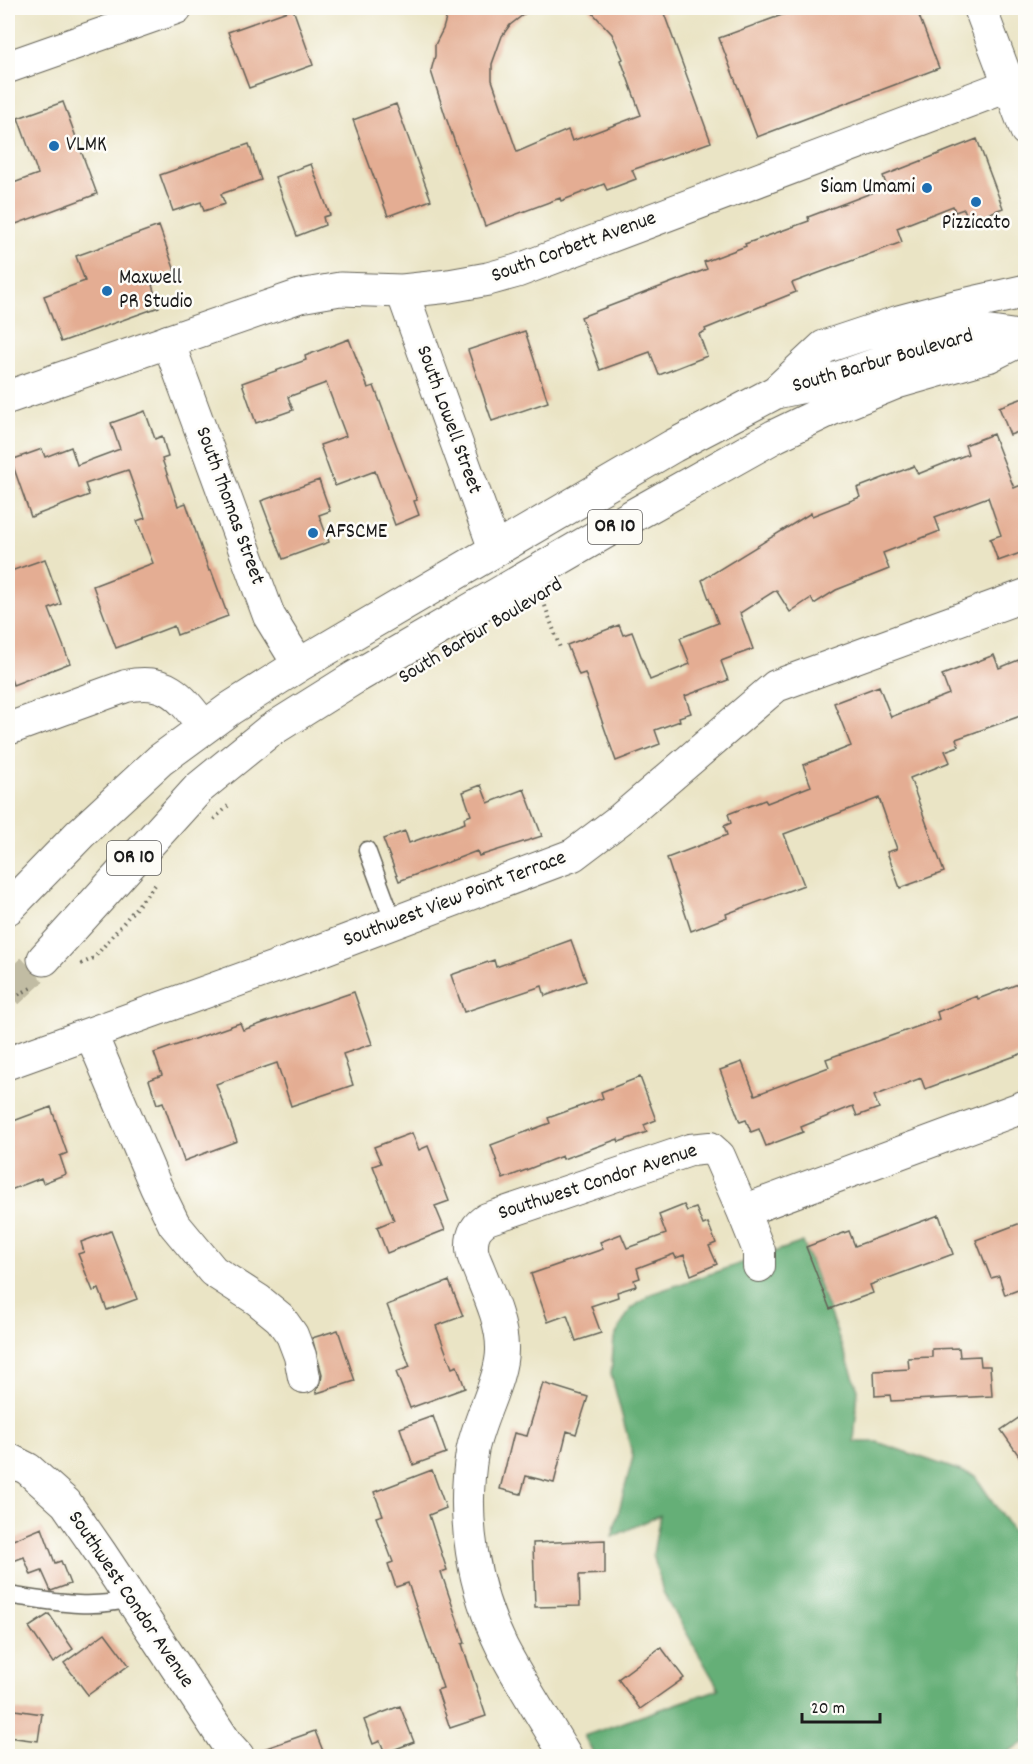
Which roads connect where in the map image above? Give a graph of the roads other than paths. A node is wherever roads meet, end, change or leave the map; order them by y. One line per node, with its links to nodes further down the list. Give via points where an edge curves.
1 (176, 8): 3 (street)
2 (980, 8): 4 (street)
3 (8, 67)
4 (1017, 82): 5 (street); 6 (main road, South Corbett Avenue, via 517,271 471,283)
5 (1026, 130)
6 (402, 291): 9 (main road, South Corbett Avenue, via 320,291); 12 (street, South Lowell Street)
7 (1026, 291): 10 (main road, South Barbur Boulevard / OR 10, via 899,322 824,346)
8 (1025, 338): 10 (main road, South Barbur Boulevard, via 984,332 914,351 833,380); 20 (main road, OR 10, via 988,356 897,382 775,436 414,643 268,732 199,788)
9 (168, 341): 11 (main road, South Corbett Avenue); 14 (street, South Thomas Street, via 269,616)
10 (776, 392): 12 (main road, South Barbur Boulevard / OR 10, via 673,446)
11 (8, 398)
12 (495, 550): 14 (main road, South Barbur Boulevard / OR 10)
13 (1026, 595): 19 (street, Southwest View Point Terrace, via 776,686 573,855)
14 (299, 666): 15 (main road, South Barbur Boulevard / OR 10)
15 (204, 727): 16 (street, via 184,701 158,684 144,682); 18 (main road, South Barbur Boulevard / OR 10, via 117,799)
16 (8, 729)
17 (367, 850): 19 (lane)
18 (8, 908)
19 (394, 923): 21 (street, Southwest View Point Terrace)
20 (42, 971)
21 (91, 1034): 22 (street, Southwest View Point Terrace); 26 (street, via 174,1224 213,1271 280,1318 292,1335)
22 (8, 1063)
23 (1026, 1106): 24 (street)
24 (743, 1212): 25 (street, via 759,1251); 31 (street, Southwest Condor Avenue, via 719,1156 710,1148 690,1150 487,1219 479,1224 472,1239 472,1255 498,1319 503,1351 472,1452 468,1508 476,1578 503,1648)
25 (759, 1266)
26 (304, 1377)
27 (8, 1459): 29 (street, Southwest Condor Avenue, via 28,1469 66,1503)
28 (8, 1595): 29 (lane, via 92,1606)
29 (130, 1599): 30 (street, Southwest Condor Avenue)
30 (238, 1756)
31 (566, 1756)

